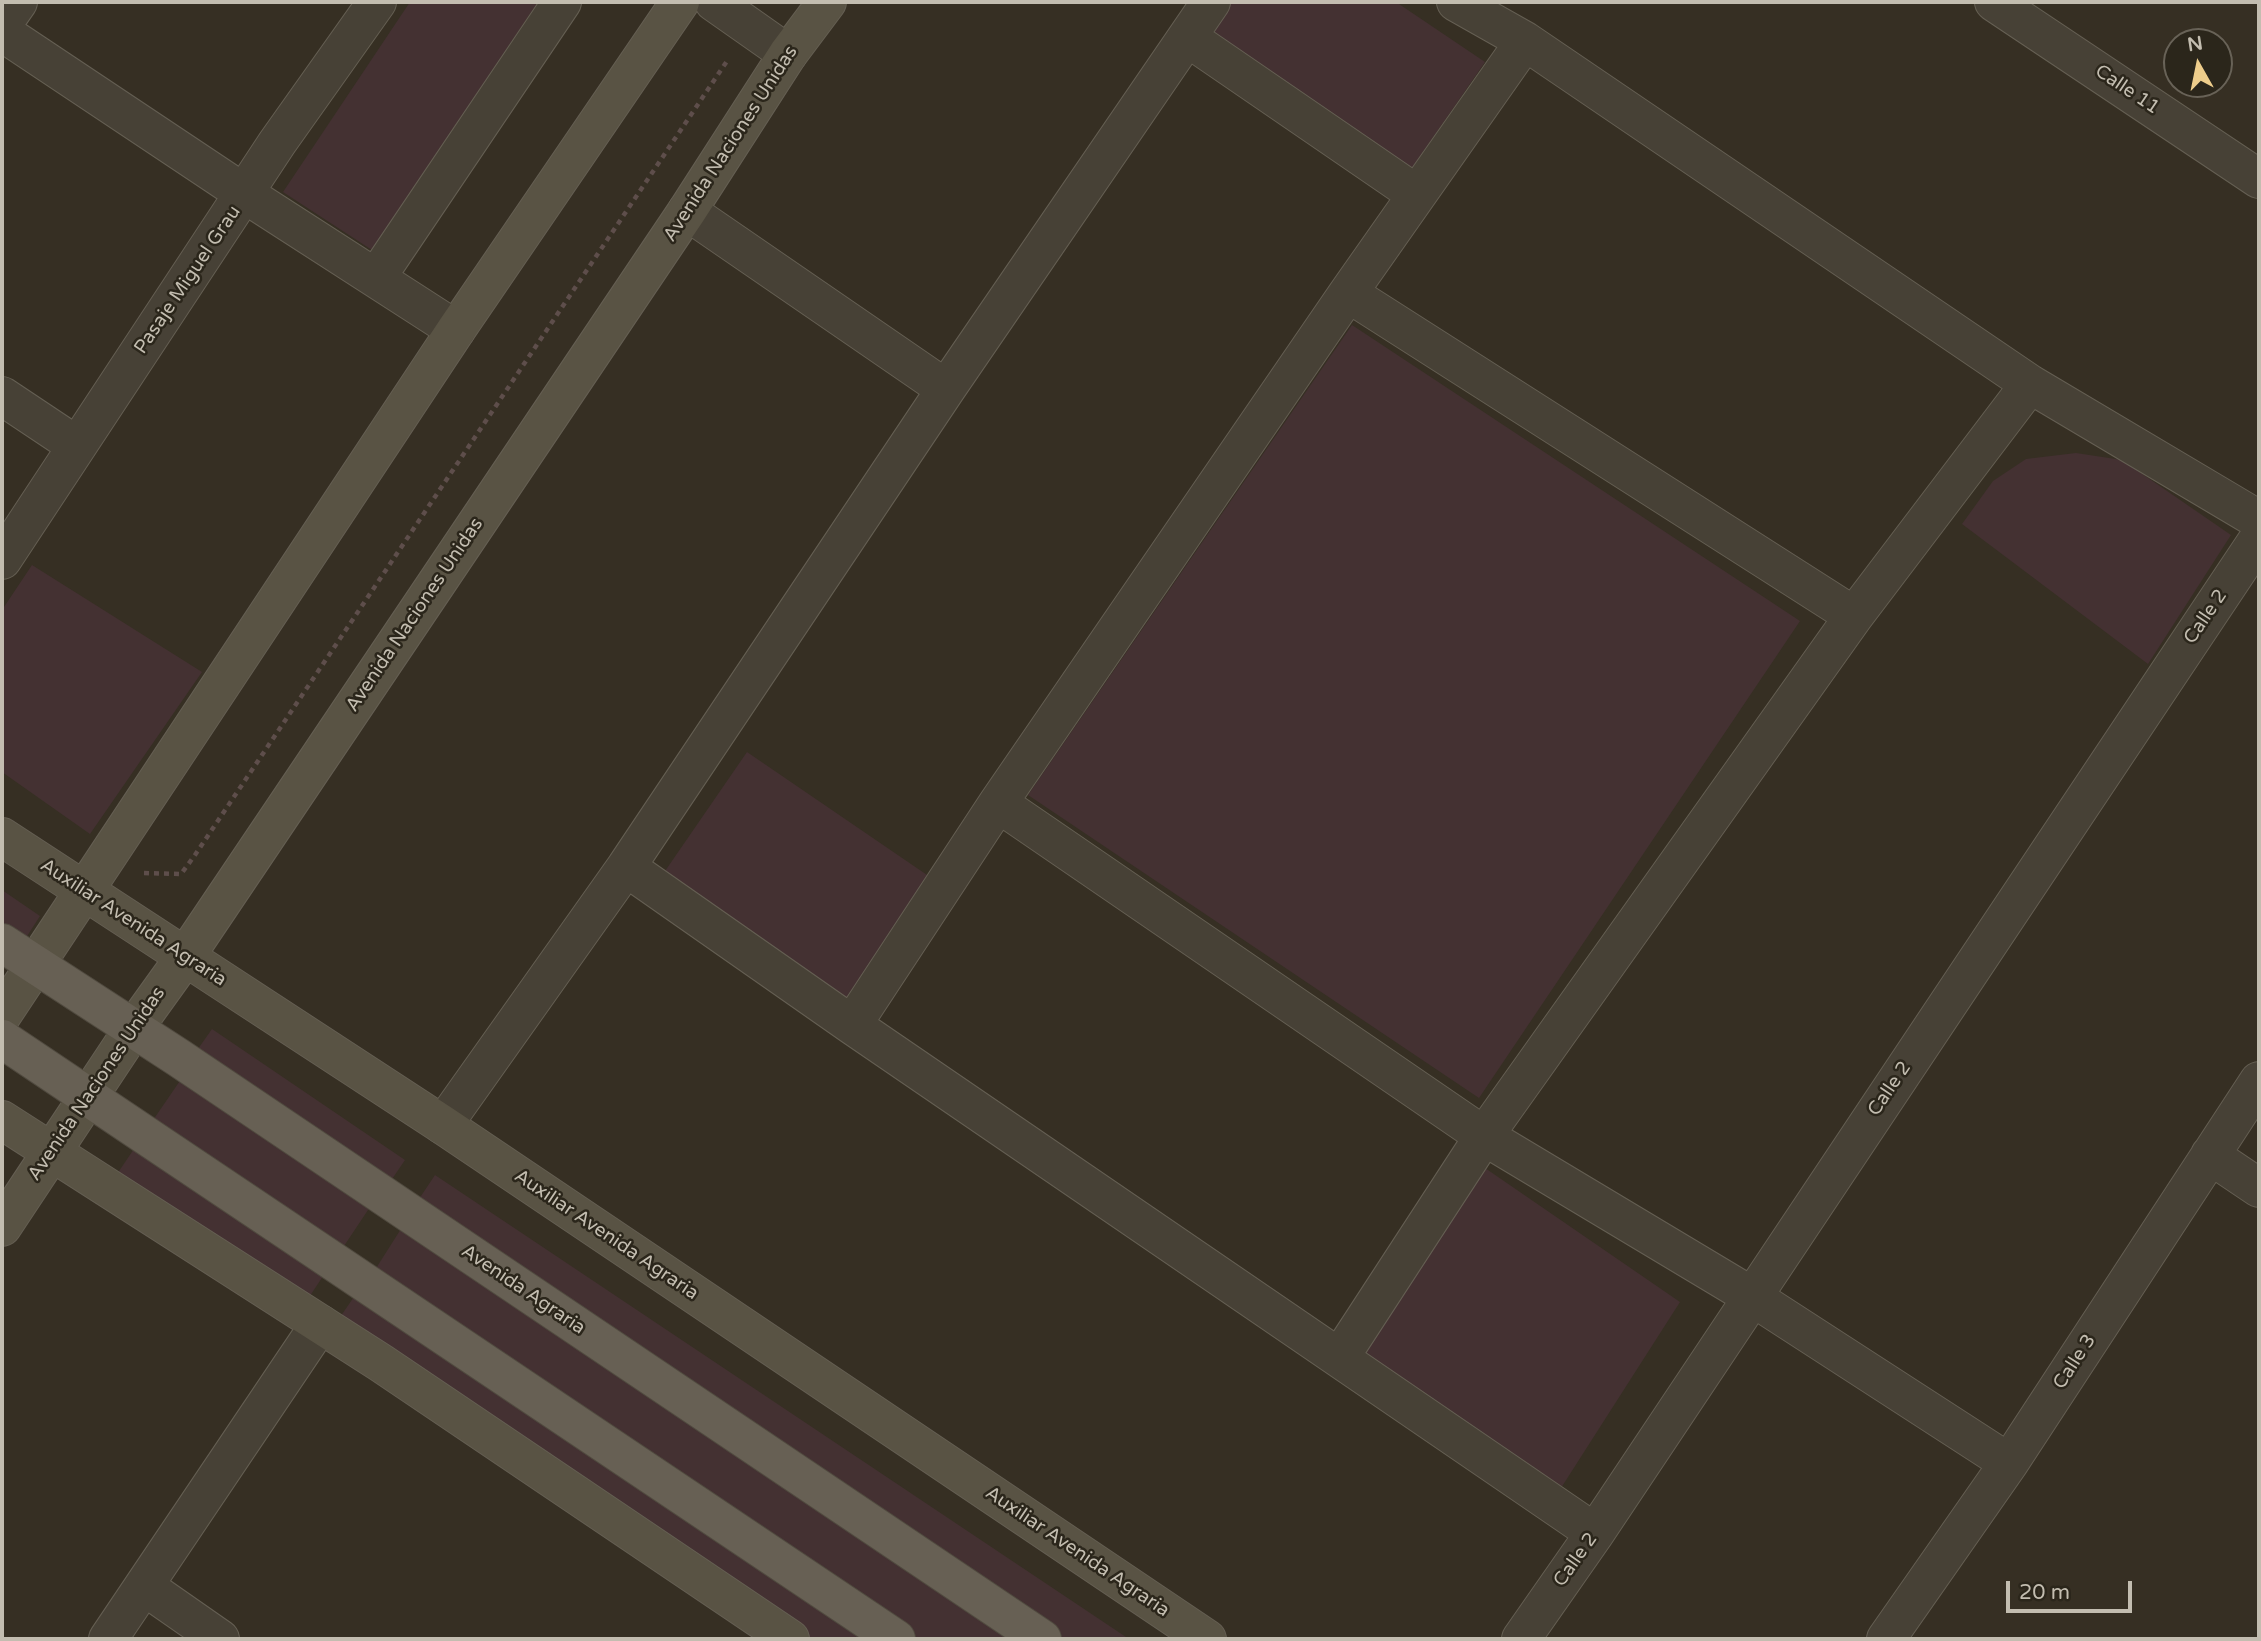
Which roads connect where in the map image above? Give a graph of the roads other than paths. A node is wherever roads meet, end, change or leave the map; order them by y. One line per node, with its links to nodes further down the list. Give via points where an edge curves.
1 (18, 2): 10 (street)
2 (377, 2): 16 (street, Pasaje Miguel Grau)
3 (562, 2): 19 (street)
4 (680, 2): 21 (main road)
5 (714, 2): 14 (street)
6 (827, 2): 14 (main road, Avenida Naciones Unidas)
7 (1211, 2): 12 (street)
8 (1456, 2): 13 (street)
9 (1994, 2): 15 (street, Calle 11)
10 (2, 25)
11 (2, 32): 16 (street)
12 (1187, 37): 17 (street); 23 (street)
13 (1525, 41): 17 (street); 22 (street)
14 (788, 54): 18 (main road, Avenida Naciones Unidas)
15 (2259, 179)
16 (245, 194): 19 (street); 25 (street, Pasaje Miguel Grau)
17 (1416, 194): 20 (street)
18 (687, 211): 23 (street); 35 (main road, Avenida Naciones Unidas)
19 (376, 278): 21 (street)
20 (1348, 293): 29 (street); 30 (street)
21 (456, 330): 33 (main road)
22 (2030, 384): 26 (street); 29 (street)
23 (946, 390): 32 (street)
24 (2, 396): 25 (street)
25 (77, 446): 28 (street, Pasaje Miguel Grau)
26 (2259, 520)
27 (2259, 538): 50 (street, Calle 2)
28 (2, 560)
29 (1854, 616): 45 (street)
30 (998, 803): 38 (street); 45 (street)
31 (2, 838): 33 (main road, Auxiliar Avenida Agraria)
32 (626, 867): 38 (street); 44 (street)
33 (93, 881): 35 (main road, Auxiliar Avenida Agraria); 36 (main road)
34 (2, 943): 36 (main road, Avenida Agraria)
35 (185, 957): 39 (main road, Avenida Naciones Unidas); 44 (main road, Auxiliar Avenida Agraria)
36 (35, 965): 37 (main road); 39 (main road, Avenida Agraria)
37 (2, 1015)
38 (852, 1025): 52 (street)
39 (134, 1028): 42 (main road, Avenida Naciones Unidas); 60 (main road, Avenida Agraria)
40 (2, 1039): 42 (main road)
41 (2259, 1081): 47 (street, Calle 3)
42 (88, 1098): 46 (main road, Avenida Naciones Unidas); 59 (main road)
43 (2, 1120): 46 (main road)
44 (443, 1125): 61 (main road, Auxiliar Avenida Agraria)
45 (1484, 1136): 50 (street); 52 (street)
46 (52, 1150): 49 (main road, Avenida Naciones Unidas); 51 (main road)
47 (2210, 1155): 48 (street); 53 (street, Calle 3)
48 (2259, 1188)
49 (2, 1227)
50 (1751, 1296): 53 (street); 54 (street, Calle 2)
51 (320, 1324): 55 (street); 58 (main road)
52 (1340, 1357): 54 (street)
53 (2009, 1463): 63 (street, Calle 3)
54 (1595, 1533): 62 (street, Calle 2)
55 (144, 1586): 56 (street); 57 (street)
56 (108, 1639)
57 (220, 1639)
58 (790, 1639)
59 (896, 1639)
60 (1042, 1639)
61 (1207, 1639)
62 (1521, 1639)
63 (1886, 1639)

